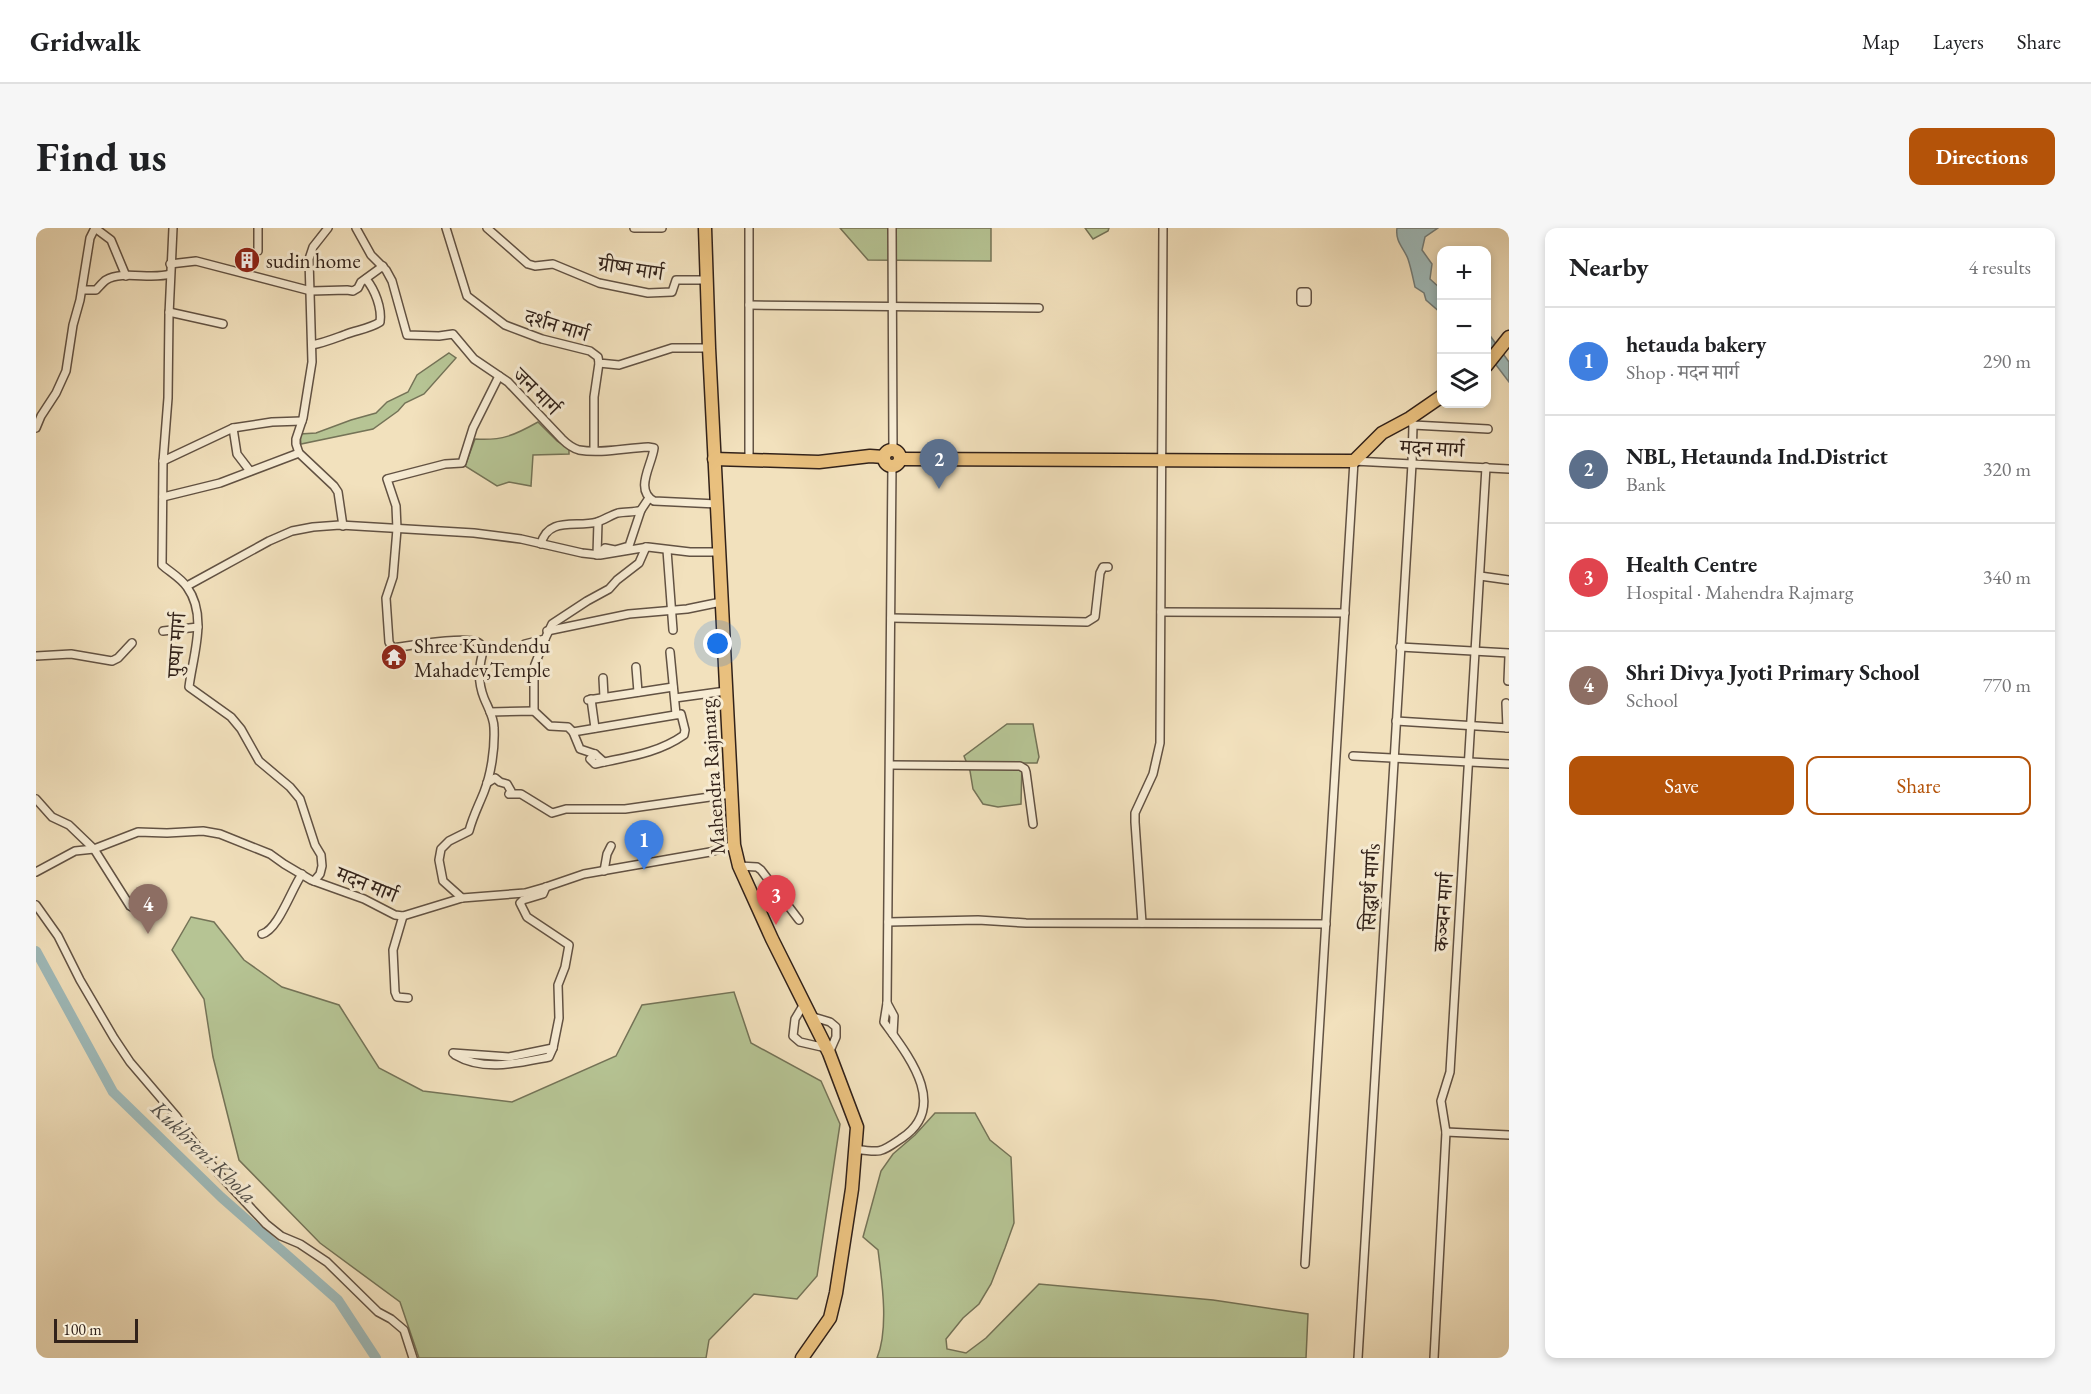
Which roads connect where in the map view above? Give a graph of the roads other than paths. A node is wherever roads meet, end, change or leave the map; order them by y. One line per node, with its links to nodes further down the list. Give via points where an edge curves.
1 (95, 228): 18 (street, via 111,240); 21 (street)
2 (173, 228): 15 (street, पुष्पा मार्ग)
3 (258, 228): 14 (street)
4 (328, 228): 22 (street, via 309,259)
5 (356, 228): 16 (street, जन मार्ग, via 371,255)
6 (446, 228): 32 (street, दर्शन मार्ग, via 467,296 505,325 590,351)
7 (487, 228): 20 (street, ग्रीष्म मार्ग, via 528,264 553,264 599,283 648,293 672,292 676,280)
8 (634, 228): 9 (street)
9 (662, 228)
10 (705, 228): 20 (highway, Mahendra Rajmarg)
11 (749, 228): 23 (street)
12 (892, 228): 24 (street)
13 (1163, 228): 46 (street)
14 (258, 250)
15 (171, 264): 17 (street, पुष्पा मार्ग); 22 (street, via 196,261)
16 (383, 266): 19 (street); 33 (street, जन मार्ग, via 392,281 407,335 453,334 474,360)
17 (170, 274): 18 (street); 26 (street, पुष्पा मार्ग)
18 (126, 276): 21 (street, via 106,279 96,290)
19 (366, 279): 22 (street, via 353,291); 29 (street, via 380,307 380,322)
20 (707, 280): 30 (highway, Mahendra Rajmarg)
21 (82, 290): 37 (street, via 66,371)
22 (311, 291): 29 (street)
23 (749, 305): 24 (street); 45 (street)
24 (892, 306): 25 (street); 42 (street)
25 (1039, 308)
26 (169, 312): 27 (street); 44 (street, पुष्पा मार्ग)
27 (223, 324)
28 (1507, 340): 31 (highway)
29 (312, 345): 35 (street)
30 (709, 348): 32 (street, दर्शन मार्ग, via 672,348 619,365); 43 (highway, Mahendra Rajmarg)
31 (1491, 360)
32 (599, 363): 40 (street, via 594,397)
33 (499, 376): 40 (street, जन मार्ग, via 562,440 571,447); 58 (street, via 473,428 462,463 387,479 396,506)
34 (1437, 400): 36 (highway)
35 (302, 421): 38 (street); 41 (street, via 296,439)
36 (1412, 421): 39 (street); 47 (highway, via 1382,433); 48 (street, सिद्धार्थ मार्गs)
37 (36, 428)
38 (233, 428): 44 (street); 51 (street, via 239,459)
39 (1488, 429)
40 (594, 450): 53 (street, जन मार्ग, via 654,448 646,477)
41 (298, 453): 51 (street); 57 (street, via 338,492)
42 (892, 458): 45 (highway); 46 (highway); 72 (street)
43 (714, 459): 45 (highway); 54 (highway, Mahendra Rajmarg)
44 (164, 460): 52 (street, पुष्पा मार्ग)
45 (749, 460)
46 (1162, 460): 47 (highway); 70 (street)
47 (1354, 461): 48 (street, मदन मार्ग); 71 (street)
48 (1412, 464): 49 (street, मदन मार्ग); 80 (street, सिद्धार्थ मार्गs)
49 (1486, 467): 50 (street, मदन मार्ग); 65 (street, कञ्चन मार्ग)
50 (1509, 469)
51 (250, 471): 52 (street)
52 (163, 497): 67 (street, पुष्पा मार्ग, via 162,565)
53 (649, 498): 54 (street); 55 (street)
54 (717, 504): 62 (highway, Mahendra Rajmarg)
55 (641, 510): 56 (street, via 621,512); 63 (street, via 629,546 605,548)
56 (598, 522): 59 (street, via 553,527); 63 (street)
57 (343, 526): 58 (street); 67 (street, via 292,531)
58 (397, 530): 59 (street, via 474,533); 79 (street, via 393,577 386,598 392,648 462,641)
59 (541, 544): 63 (street)
60 (646, 547): 61 (street); 63 (street); 76 (street, via 639,563 609,589 558,619)
61 (667, 550): 62 (street); 69 (street)
62 (719, 552): 68 (highway, Mahendra Rajmarg)
63 (597, 555)
64 (1108, 567): 72 (street, via 1100,573 1095,617 1087,622)
65 (1480, 576): 66 (street); 81 (street, कञ्चन मार्ग)
66 (1509, 580)
67 (187, 586): 73 (street, पुष्पा मार्ग, via 197,607)
68 (722, 602): 69 (street); 89 (highway, Mahendra Rajmarg)
69 (670, 609): 74 (street); 76 (street)
70 (1161, 612): 71 (street); 126 (street, via 1160,743 1153,774 1134,822)
71 (1345, 613): 127 (street)
72 (891, 618): 106 (street)
73 (198, 627): 75 (street); 118 (street, पुष्पा मार्ग, via 189,687 231,717 259,761 300,799 321,855 320,874)
74 (673, 630)
75 (163, 631)
76 (547, 631): 77 (street)
77 (545, 639): 79 (street, via 517,650); 94 (street, via 534,668)
78 (132, 643): 84 (street, via 112,661 71,654)
79 (484, 647): 95 (street, via 479,678)
80 (1400, 647): 81 (street); 97 (street, सिद्धार्थ मार्गs)
81 (1476, 651): 83 (street); 98 (street, कञ्चन मार्ग)
82 (670, 652): 88 (street)
83 (1509, 654): 87 (street)
84 (36, 656)
85 (636, 666): 90 (street)
86 (603, 678): 91 (street)
87 (1508, 681)
88 (673, 687): 90 (street); 92 (street)
89 (726, 691): 92 (street); 108 (highway, Mahendra Rajmarg)
90 (638, 692): 91 (street)
91 (604, 697): 99 (street, via 590,699)
92 (675, 698): 96 (street)
93 (1506, 703): 100 (street)
94 (534, 711): 95 (street); 101 (street, via 550,726 563,725)
95 (490, 712): 107 (street, via 494,728)
96 (676, 714): 99 (street); 101 (street, via 681,714 684,735 669,746 595,764 590,759 595,754 580,749)
97 (1396, 721): 98 (street); 103 (street, सिद्धार्थ मार्गs)
98 (1471, 726): 100 (street); 104 (street, कञ्चन मार्ग)
99 (596, 728): 101 (street)
100 (1508, 728)
101 (573, 732)
102 (1353, 756): 103 (street)
103 (1393, 758): 104 (street); 140 (street, सिद्धार्थ मार्गs)
104 (1469, 762): 105 (street); 134 (street, कञ्चन मार्ग, via 1450,1072 1441,1101)
105 (1509, 764)
106 (890, 765): 110 (street, via 1020,766 1026,772); 125 (street)
107 (486, 783): 108 (street, via 495,778 510,787 509,794 521,794 552,813 566,809 625,809); 120 (street, via 469,831 441,849 443,880)
108 (731, 794): 111 (highway, Mahendra Rajmarg)
109 (36, 799): 113 (street, via 52,818 69,825)
110 (1033, 824)
111 (734, 845): 114 (highway, Mahendra Rajmarg); 115 (street, मदन मार्ग)
112 (611, 846): 115 (street)
113 (94, 849): 116 (street, मदन मार्ग, via 75,851); 117 (street, मदन मार्ग, via 138,832 203,831 270,854); 122 (street)
114 (739, 866): 124 (street, via 761,870); 130 (highway, Mahendra Rajmarg)
115 (604, 871): 119 (street, मदन मार्ग)
116 (36, 872)
117 (302, 874): 118 (street, मदन मार्ग); 128 (street, via 276,924)
118 (314, 881): 123 (street, मदन मार्ग)
119 (546, 887): 120 (street, मदन मार्ग, via 525,893); 132 (street, via 543,894 520,903 527,916 569,945 558,985 559,1018)
120 (462, 898): 123 (street, मदन मार्ग)
121 (36, 905): 138 (street, via 130,1062 218,1173 266,1224 327,1262 378,1312 404,1330)
122 (135, 909)
123 (403, 916): 129 (street, via 392,956 395,992 397,997)
124 (799, 920)
125 (888, 921): 126 (street); 136 (street, via 884,1022 919,1074 924,1102 909,1134 882,1152)
126 (1142, 923): 127 (street)
127 (1326, 924): 137 (street)
128 (262, 934)
129 (408, 998)
130 (804, 1004): 131 (highway, Mahendra Rajmarg); 133 (street, via 795,1018 793,1036)
131 (810, 1016): 133 (highway, Mahendra Rajmarg); 133 (street, via 836,1027 836,1037)
132 (553, 1048): 132 (street, via 509,1057 453,1053 464,1060 488,1065 512,1064 549,1057)
133 (828, 1051): 136 (highway, Mahendra Rajmarg, via 857,1127)
134 (1446, 1132): 135 (street); 141 (street, कञ्चन मार्ग)
135 (1509, 1135)
136 (855, 1149): 139 (highway, Mahendra Rajmarg, via 830,1318)
137 (1305, 1264)
138 (413, 1358)
139 (802, 1358)
140 (1358, 1358)
141 (1434, 1358)

